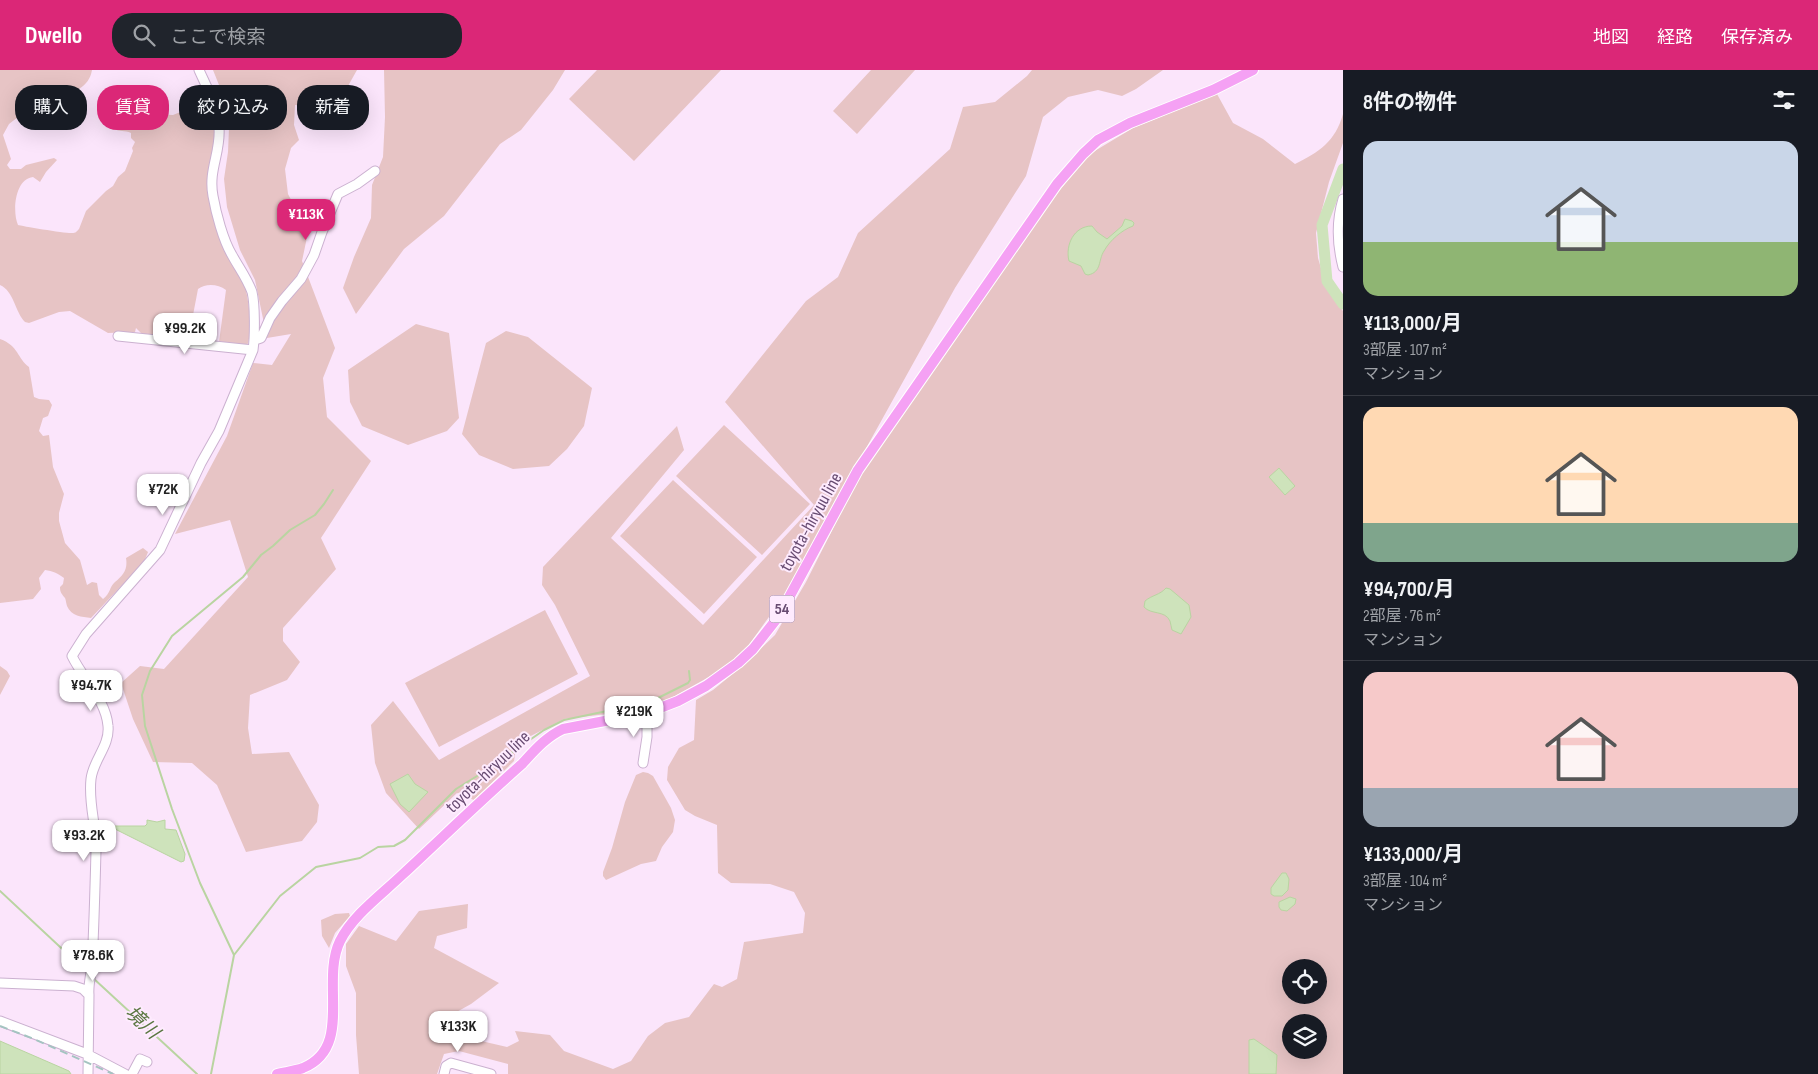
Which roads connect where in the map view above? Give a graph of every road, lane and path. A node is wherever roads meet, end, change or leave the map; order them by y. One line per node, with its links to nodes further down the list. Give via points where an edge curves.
1 (199, 70): 8 (street, via 219,128 211,176 213,197 230,254 246,277 252,294)
2 (1253, 70): 9 (main road, toyota-hiryuu line / 54, via 1214,90 1130,122 1098,140 1083,154 1057,184 858,470 779,616 765,635 738,664 706,686)
3 (374, 171): 8 (street, via 338,194 301,279 282,301)
4 (1343, 202): 5 (street, via 1339,212)
5 (1341, 239): 6 (street)
6 (1343, 268)
7 (118, 336): 8 (street)
8 (254, 345): 12 (street, via 219,431 160,550 86,634 72,656 106,716 109,734 93,766 91,778 90,804 96,849)
9 (647, 713): 10 (street); 19 (main road, toyota-hiryuu line / 54, via 578,725 552,734 373,902 348,929 334,956 332,1033 327,1047 316,1061)
10 (644, 763)
11 (0, 983): 12 (street, via 74,986)
12 (89, 995): 14 (street)
13 (0, 1021): 14 (street)
14 (87, 1054): 16 (street); 17 (street)
15 (147, 1062): 18 (street, via 140,1059)
16 (88, 1074)
17 (126, 1074)
18 (132, 1074)
19 (277, 1074)
20 (444, 1074): 21 (street, via 450,1063)
21 (491, 1074)

